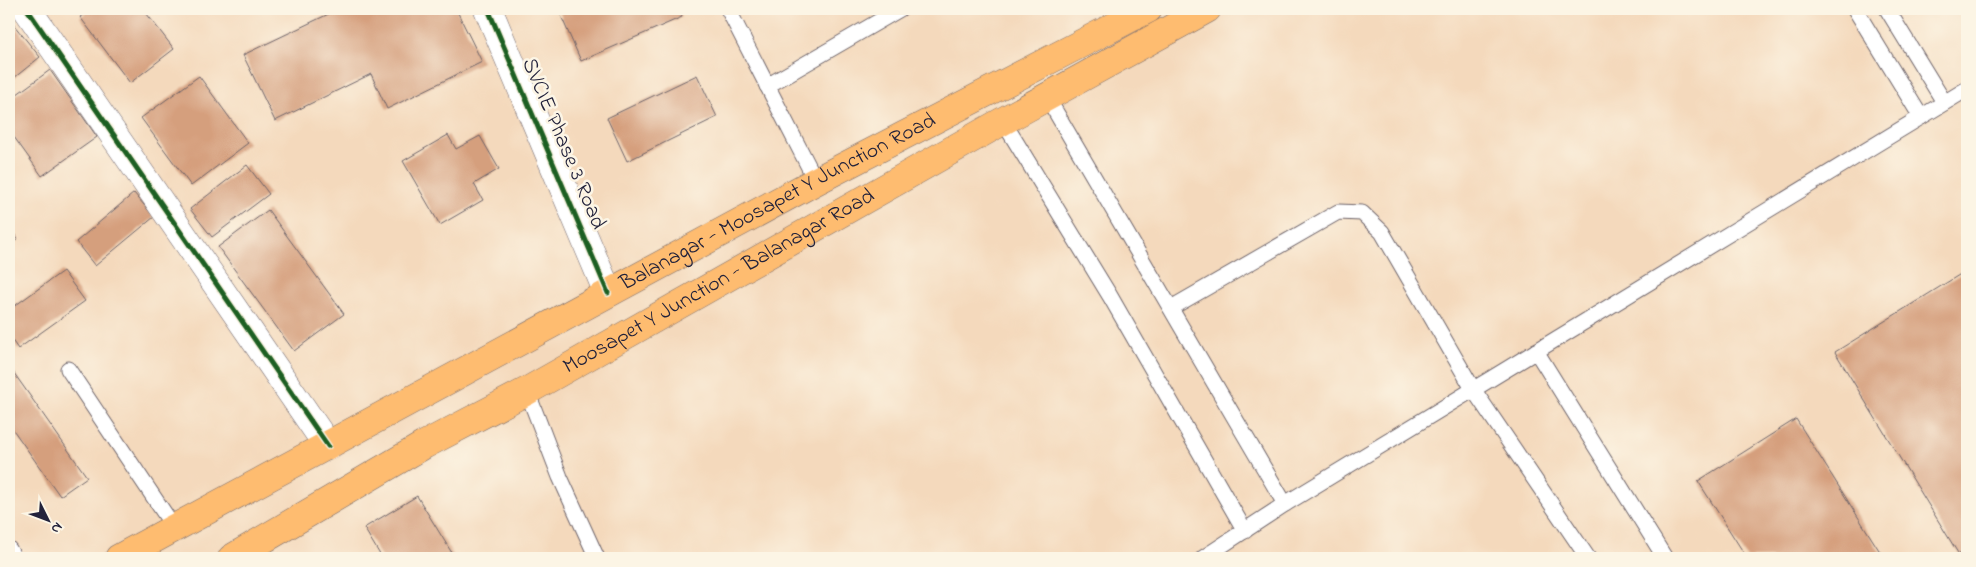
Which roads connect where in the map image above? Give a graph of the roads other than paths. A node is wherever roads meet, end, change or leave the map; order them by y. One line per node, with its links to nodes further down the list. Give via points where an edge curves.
1 (27, 9): 22 (street)
2 (488, 9): 16 (street, SVCIE Phase 3 Road)
3 (728, 9): 9 (lane)
4 (900, 9): 9 (lane)
5 (1148, 9): 15 (main road, Balanagar - Moosapet Y Junction Road)
6 (1207, 9): 11 (main road, Moosapet Y Junction - Balanagar Road)
7 (1855, 9): 13 (lane)
8 (1887, 9): 12 (lane)
9 (767, 86): 15 (lane)
10 (1967, 89): 12 (lane)
11 (1047, 96): 14 (main road, Moosapet Y Junction - Balanagar Road); 17 (lane)
12 (1944, 102): 13 (lane)
13 (1921, 117): 18 (lane)
14 (1003, 122): 21 (main road, Moosapet Y Junction - Balanagar Road); 25 (lane, via 1110,296)
15 (816, 181): 16 (main road, Balanagar - Moosapet Y Junction Road)
16 (608, 293): 22 (main road, Balanagar - Moosapet Y Junction Road)
17 (1171, 308): 20 (lane, via 1338,212 1362,213 1382,232); 23 (lane)
18 (1536, 351): 20 (lane); 33 (lane)
19 (68, 369): 24 (lane)
20 (1474, 389): 23 (lane); 32 (lane)
21 (527, 391): 29 (main road, Moosapet Y Junction - Balanagar Road, via 424,446); 30 (lane, via 560,477)
22 (328, 446): 24 (main road, Balanagar - Moosapet Y Junction Road)
23 (1285, 504): 25 (lane)
24 (175, 529): 28 (main road, Balanagar - Moosapet Y Junction Road)
25 (1245, 531): 31 (lane)
26 (9, 549): 27 (lane)
27 (14, 558)
28 (119, 558)
29 (232, 558)
30 (597, 558)
31 (1203, 558)
32 (1588, 558)
33 (1666, 558)

